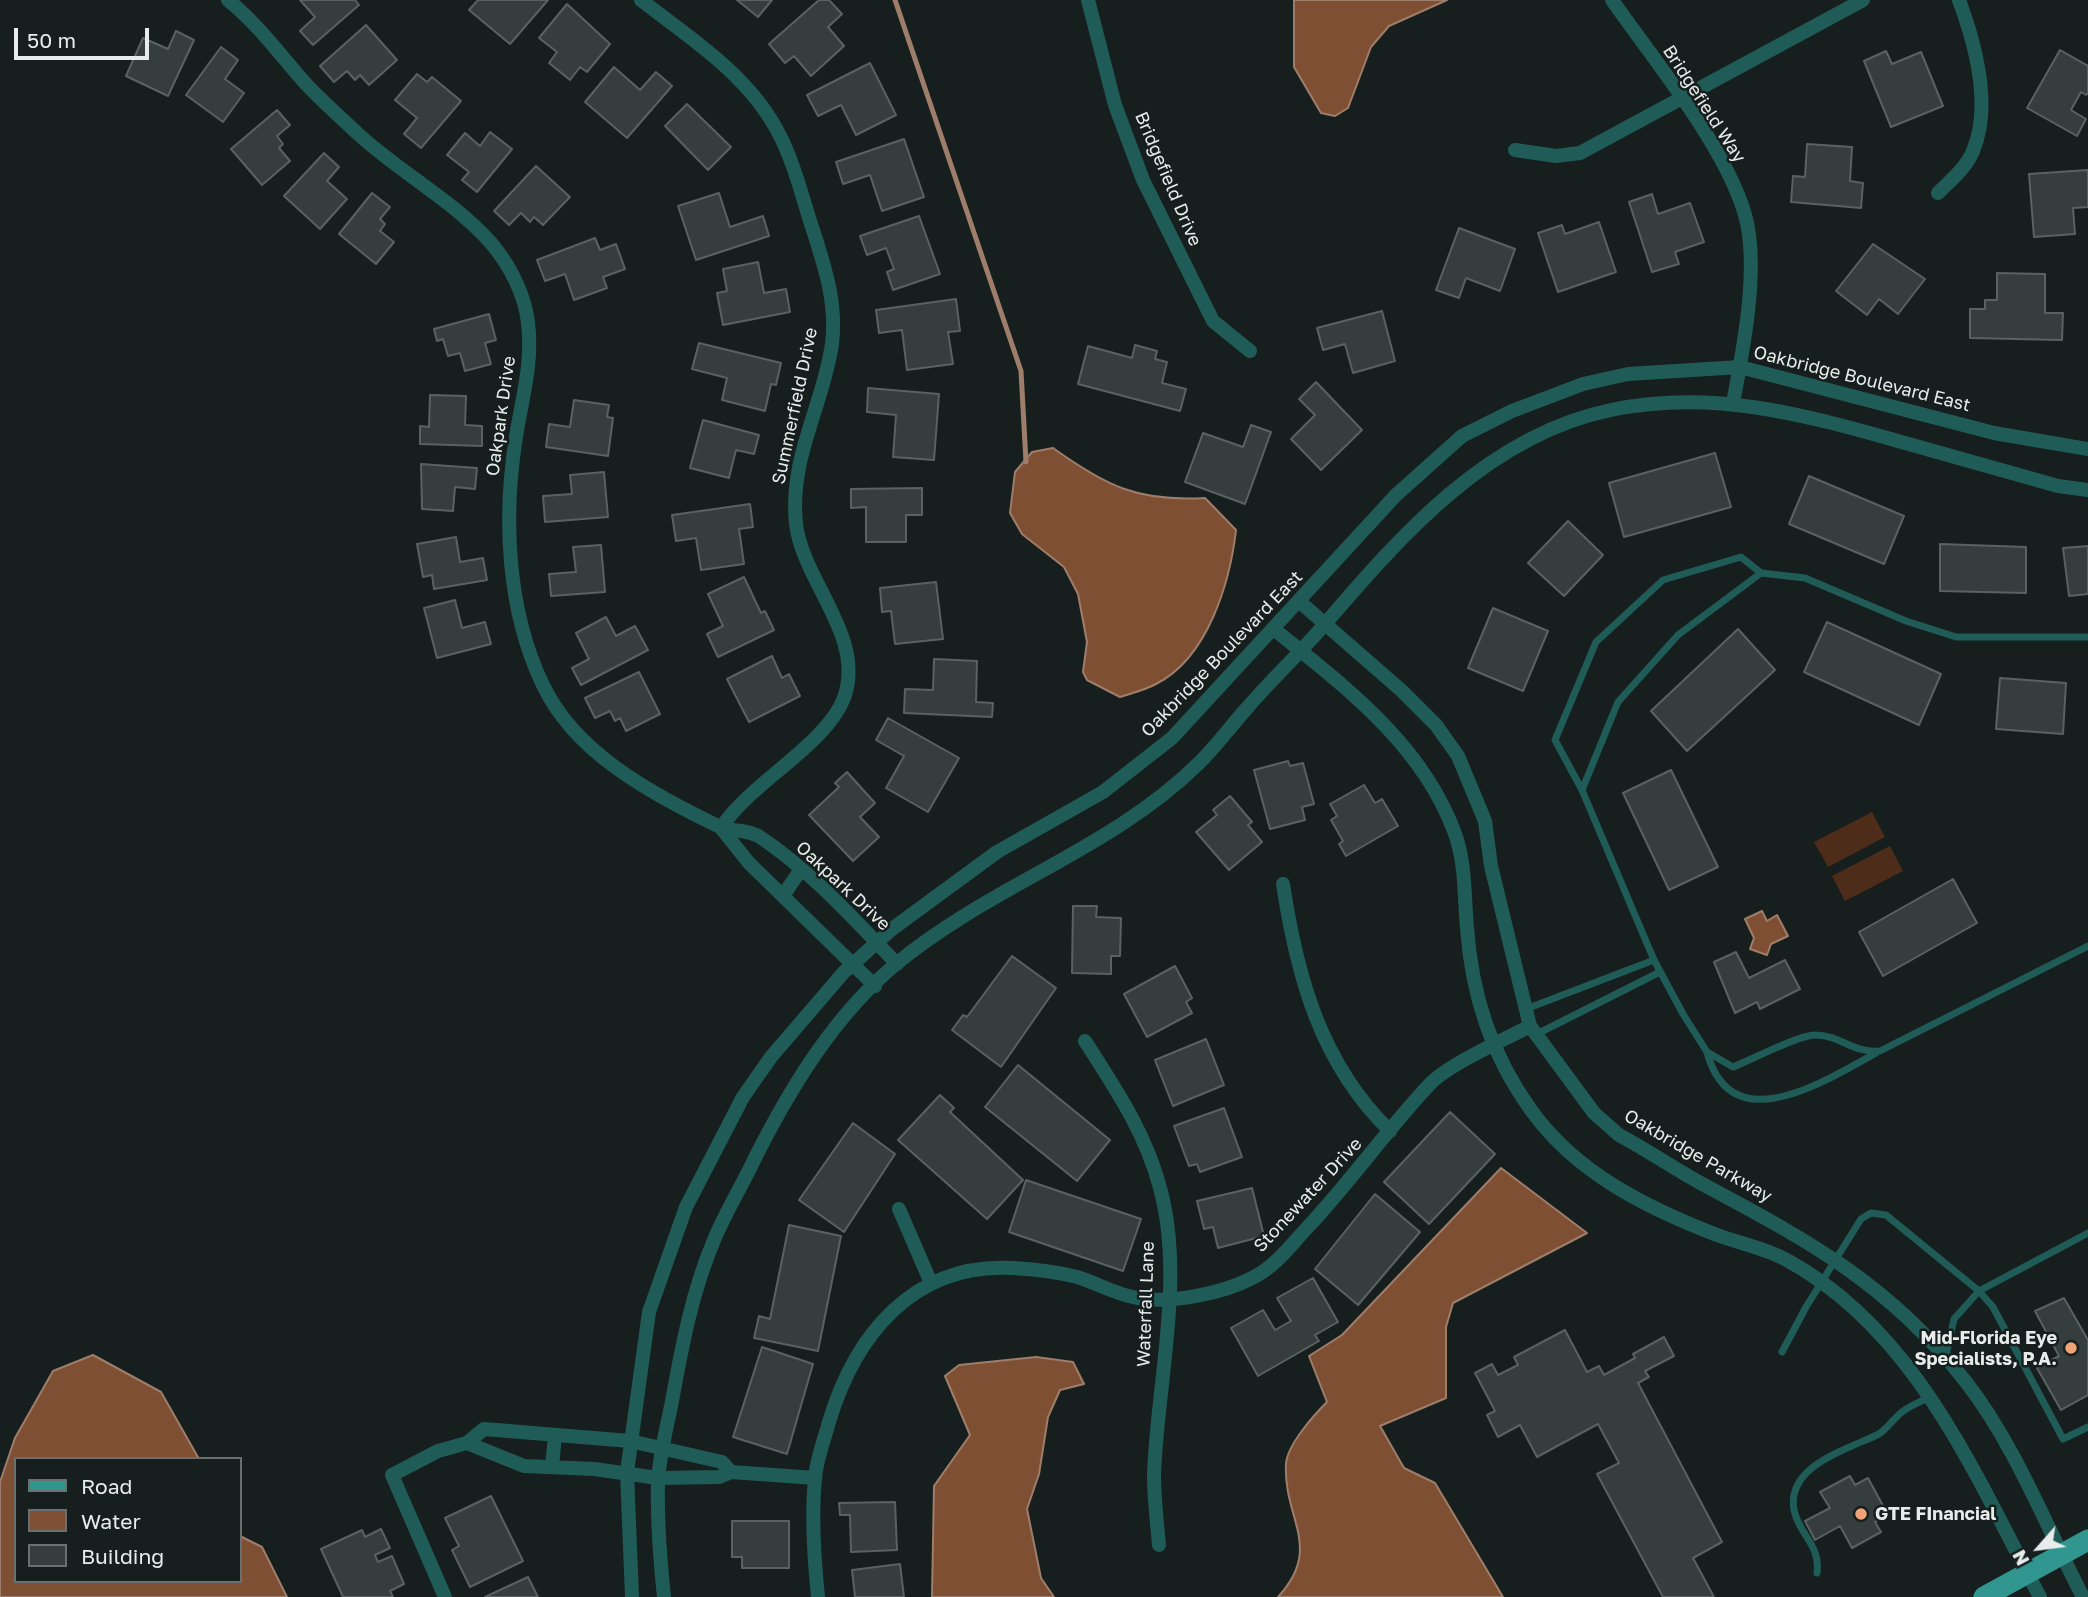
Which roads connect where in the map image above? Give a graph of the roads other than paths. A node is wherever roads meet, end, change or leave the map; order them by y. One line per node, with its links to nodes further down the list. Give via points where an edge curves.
1 (228, 0): 22 (street, Oakpark Drive, via 263,31 307,85 359,135 479,230 509,268 528,320 530,346 512,471 512,562 521,615 542,683 579,737 596,753)
2 (641, 0): 22 (street, Summerfield Drive, via 743,83 777,130 828,275 832,303 832,343 803,441 794,500 801,545 847,651 848,685 829,723 745,799)
3 (1088, 0): 10 (street, Bridgefield Drive, via 1115,105 1143,180 1213,321)
4 (1612, 0): 7 (street, Bridgefield Way)
5 (1863, 0): 7 (street)
6 (1959, 0): 9 (street, via 1976,64 1979,133 1964,168)
7 (1682, 100): 8 (street, via 1580,153 1556,156); 11 (street, Bridgefield Way, via 1723,163 1747,223 1750,288)
8 (1515, 150)
9 (1938, 193)
10 (1250, 351)
11 (1740, 367): 12 (street, Bridgefield Way); 13 (street, Oakbridge Boulevard East, via 1994,433); 16 (street, Oakbridge Boulevard East, via 1628,374 1583,384 1462,436 1395,495)
12 (1733, 403): 14 (street, via 1792,411 2058,486); 17 (street, via 1610,410 1520,444 1420,519)
13 (2088, 449)
14 (2088, 490)
15 (1760, 573): 19 (lane, via 1805,578 1956,637); 21 (lane, via 1678,635 1618,702); 21 (lane, via 1741,556 1663,580 1596,642 1555,740)
16 (1300, 602): 17 (street, Oakbridge Parkway); 18 (street, Oakbridge Boulevard East)
17 (1326, 623): 20 (street); 33 (street, Oakbridge Parkway, via 1436,724 1458,756 1485,821 1491,866)
18 (1275, 630): 20 (street); 26 (street, Oakbridge Boulevard East, via 1172,738 1141,764 1103,792 997,852)
19 (2088, 637)
20 (1301, 651): 30 (street, via 1199,763 1145,809 1097,843 1020,881); 36 (street, via 1388,727 1415,760 1443,807 1465,877 1476,998)
21 (1582, 790): 28 (lane)
22 (721, 828): 23 (street, Oakpark Drive, via 757,835); 25 (street, Oakpark Drive)
23 (801, 869): 25 (street); 26 (street, Oakpark Drive)
24 (1283, 884): 39 (street, via 1297,961 1314,1012 1352,1091)
25 (783, 895): 29 (street, Oakpark Drive)
26 (876, 942): 29 (street, Oakbridge Boulevard East); 30 (street, Oakpark Drive)
27 (2088, 946): 37 (lane)
28 (1654, 960): 31 (lane); 33 (lane)
29 (853, 964): 32 (street, Oakpark Drive); 52 (street, Oakbridge Boulevard East, via 771,1057 743,1097 686,1207 649,1312)
30 (897, 964): 32 (street)
31 (1660, 972): 34 (lane); 38 (lane)
32 (875, 986): 54 (street, via 829,1034 795,1084 715,1238 680,1350)
33 (1526, 1009): 34 (street, Oakbridge Parkway)
34 (1533, 1030): 36 (street, Stonewater Drive); 42 (street, Oakbridge Parkway, via 1594,1113 1619,1135)
35 (1085, 1041): 46 (street, Waterfall Lane, via 1135,1120 1157,1177 1171,1262)
36 (1495, 1045): 39 (street, Stonewater Drive, via 1431,1083); 44 (street, via 1532,1112 1560,1143 1612,1186 1648,1206 1784,1259)
37 (1880, 1051): 38 (lane, via 1863,1052 1836,1038 1814,1035 1734,1067); 38 (lane, via 1814,1087 1765,1101 1730,1092 1713,1074)
38 (1707, 1052)
39 (1390, 1131): 46 (street, Stonewater Drive, via 1276,1262 1236,1286 1211,1294)
40 (899, 1209): 43 (street)
41 (2088, 1233): 45 (lane)
42 (1837, 1259): 44 (lane); 45 (lane, via 1861,1219 1871,1213 1886,1215); 48 (street, Oakbridge Parkway, via 1877,1289)
43 (931, 1283): 46 (street, Stonewater Drive, via 952,1274 1012,1268 1075,1277 1139,1299); 59 (street, Stonewater Drive, via 896,1306 851,1363)
44 (1822, 1284): 47 (lane); 49 (street, via 1902,1358)
45 (1979, 1291): 48 (lane, via 1954,1319); 50 (lane, via 1993,1307 2063,1439)
46 (1167, 1298): 61 (street, Waterfall Lane, via 1154,1477)
47 (1782, 1352)
48 (1945, 1358): 62 (street, Oakbridge Parkway, via 1999,1432)
49 (1931, 1396): 63 (lane, via 1904,1410 1880,1433 1811,1468 1799,1479 1794,1512 1819,1558); 64 (street)
50 (2088, 1427)
51 (555, 1434): 52 (street); 53 (street, via 484,1429); 55 (street)
52 (630, 1441): 54 (street); 56 (street, Oakbridge Boulevard East)
53 (467, 1443): 55 (street, via 524,1466); 65 (street, via 438,1451 392,1475)
54 (662, 1449): 57 (street, via 722,1462); 58 (street)
55 (552, 1467): 56 (street)
56 (627, 1472): 58 (street); 66 (street, Oakbridge Boulevard East)
57 (731, 1472): 58 (street, via 719,1478); 59 (street)
58 (658, 1478): 67 (street)
59 (814, 1478): 68 (street, Stonewater Drive, via 813,1553)
60 (2088, 1540): 62 (main road)
61 (1158, 1545)
62 (2061, 1555): 64 (main road); 71 (street, Oakbridge Parkway)
63 (1817, 1573)
64 (2027, 1573): 69 (main road); 70 (street)
65 (445, 1597)
66 (632, 1597)
67 (664, 1597)
68 (818, 1597)
69 (1984, 1597)
70 (2040, 1597)
71 (2083, 1597)

